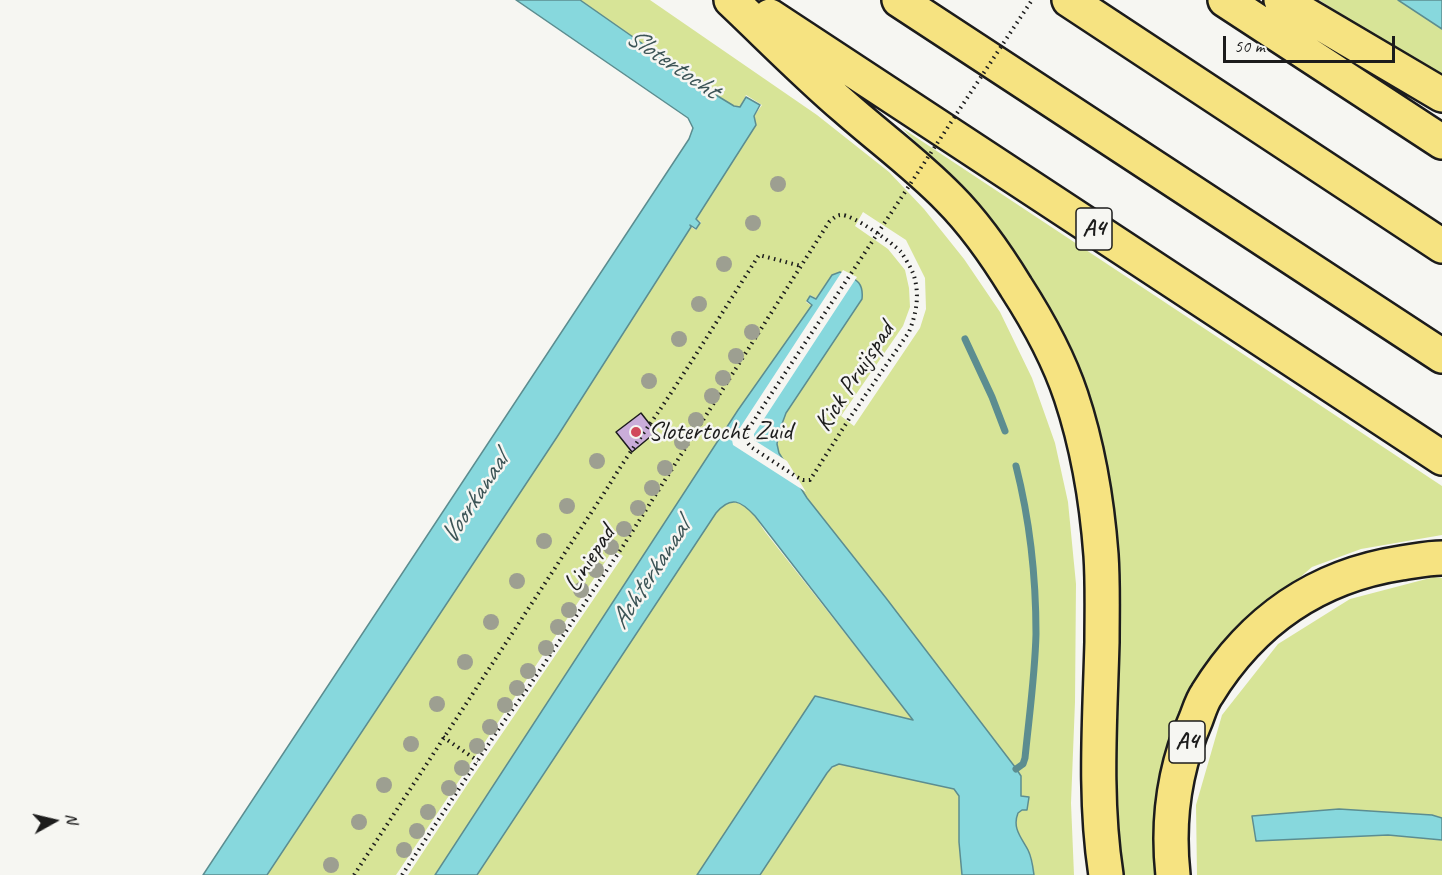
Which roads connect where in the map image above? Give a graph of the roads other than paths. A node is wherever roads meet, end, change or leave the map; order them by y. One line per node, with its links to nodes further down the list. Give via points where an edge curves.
1 (731, 0): 13 (highway, via 950,199 998,258 1034,315 1071,395 1086,452 1101,557 1100,804)
2 (746, 0): 11 (highway, A4)
3 (899, 0): 10 (highway)
4 (1069, 0): 9 (highway)
5 (1225, 0): 8 (highway)
6 (1281, 0): 7 (highway)
7 (1442, 95)
8 (1442, 142)
9 (1442, 246)
10 (1442, 356)
11 (1442, 458)
12 (1442, 558): 14 (highway, A4, via 1362,571 1329,583 1291,604 1232,659 1206,695 1178,767 1172,813)
13 (1106, 875)
14 (1173, 875)

